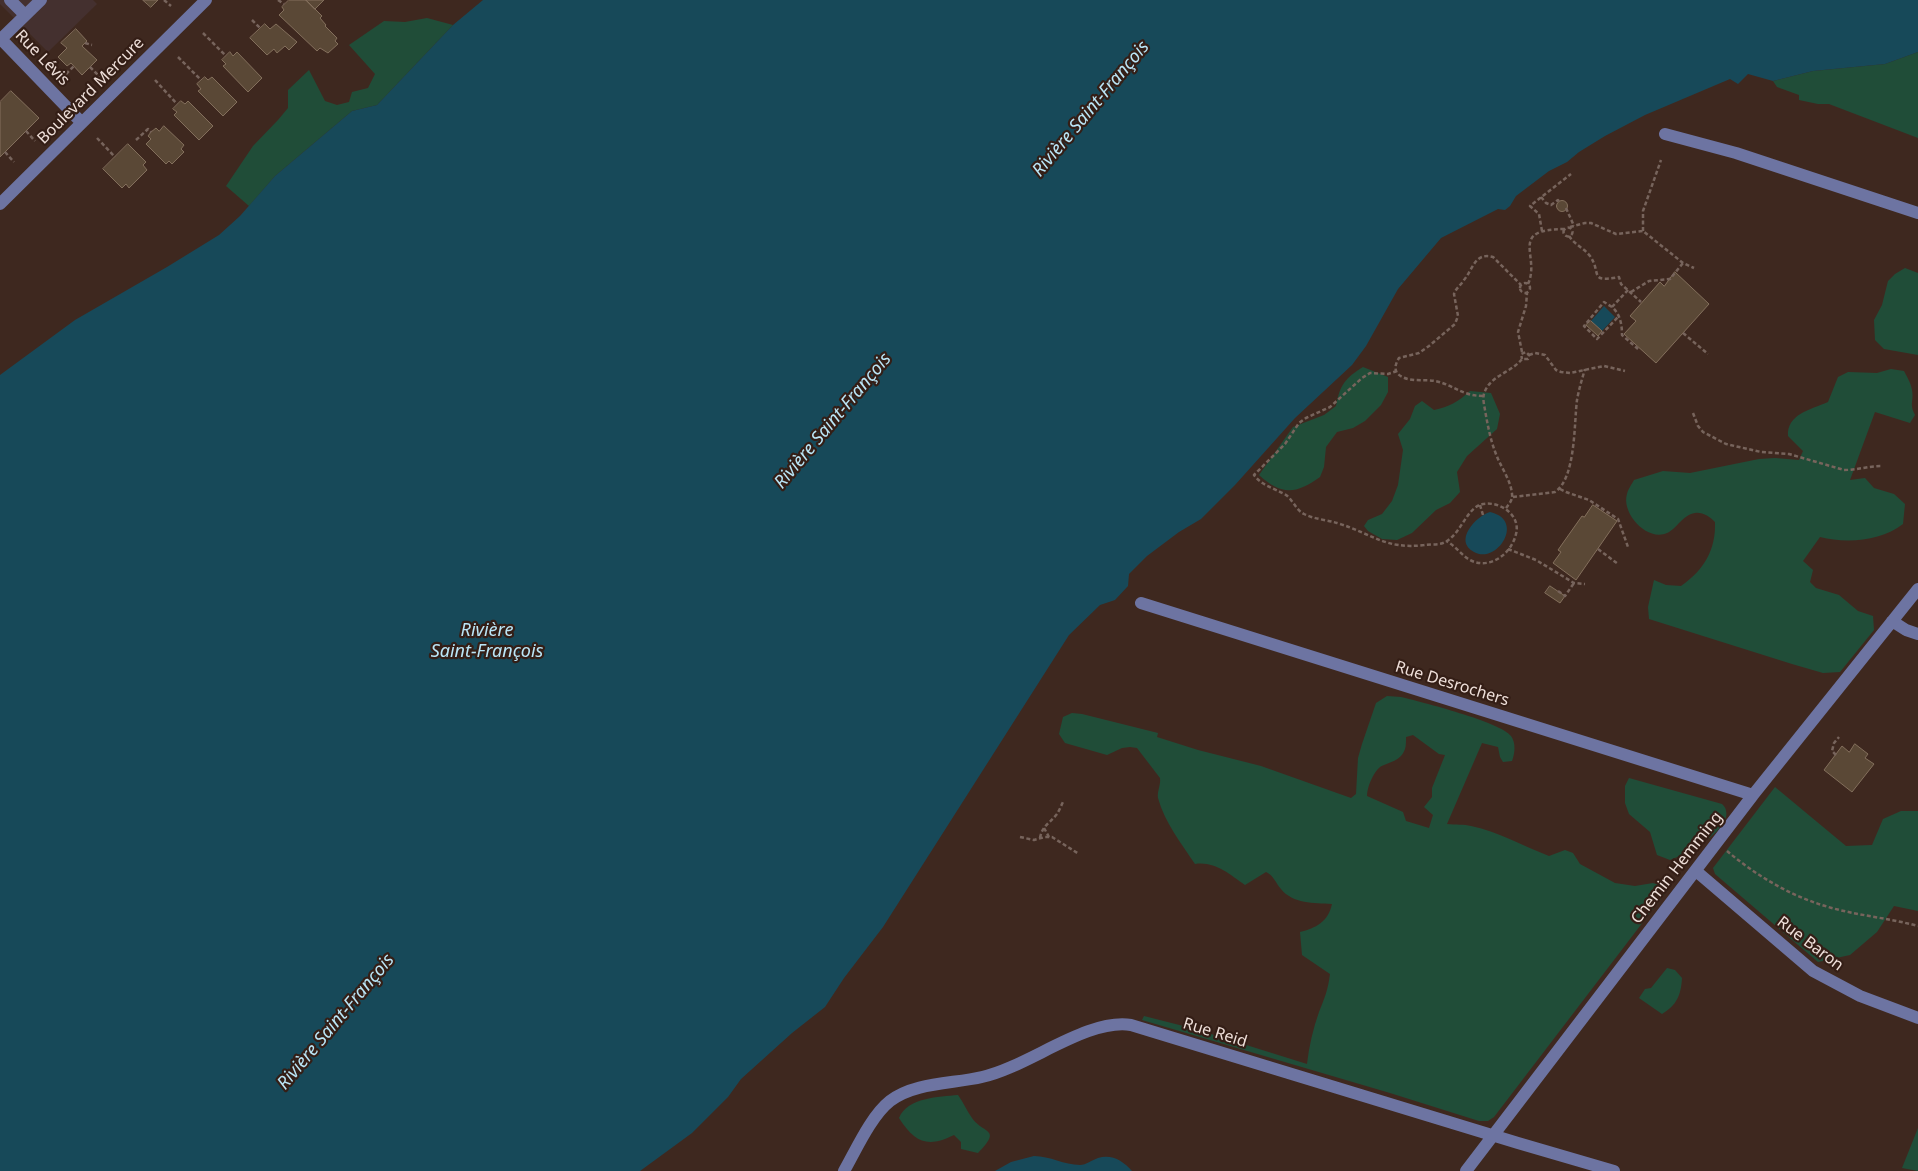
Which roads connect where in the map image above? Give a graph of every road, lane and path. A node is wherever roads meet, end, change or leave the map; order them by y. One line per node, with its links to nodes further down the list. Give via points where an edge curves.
1 (10, 0): 8 (street)
2 (41, 0): 8 (street)
3 (164, 0): 7 (path)
4 (206, 0): 24 (street, Boulevard Mercure)
5 (280, 0): 6 (path)
6 (284, 4)
7 (171, 6)
8 (25, 15): 12 (street)
9 (252, 20): 10 (path)
10 (260, 28)
11 (203, 32): 15 (path)
12 (0, 38): 24 (street, Rue Lévis)
13 (85, 43): 14 (path)
14 (92, 45)
15 (226, 56)
16 (178, 57): 22 (path)
17 (74, 66): 19 (path)
18 (90, 67): 20 (path)
19 (66, 74)
20 (100, 77)
21 (155, 80): 23 (path)
22 (201, 80)
23 (177, 104)
24 (82, 122): 38 (street, Boulevard Mercure)
25 (26, 131): 30 (path)
26 (151, 132): 29 (path, via 148,129)
27 (1665, 134): 40 (street, via 1736,153)
28 (96, 138): 32 (path)
29 (136, 140)
30 (35, 141)
31 (5, 152): 34 (path)
32 (115, 157)
33 (1661, 160): 45 (path, via 1643,211)
34 (14, 162)
35 (1571, 174): 36 (path)
36 (1541, 197): 37 (path, via 1551,205); 44 (path, via 1530,206 1539,214)
37 (1559, 202)
38 (0, 204)
39 (1566, 208): 41 (path)
40 (1918, 213)
41 (1574, 226): 42 (path); 45 (path, via 1591,223 1616,234)
42 (1570, 227): 43 (path); 46 (path, via 1573,232)
43 (1565, 229): 44 (path); 46 (path, via 1565,235)
44 (1542, 231): 49 (path, via 1533,237 1529,245 1531,271)
45 (1643, 231): 47 (path)
46 (1569, 236): 51 (path, via 1591,257 1600,278 1619,277 1621,284)
47 (1683, 263): 48 (path); 51 (path, via 1670,279 1649,281)
48 (1694, 268)
49 (1528, 284): 50 (path); 52 (path, via 1530,289)
50 (1521, 285): 52 (path, via 1521,291); 63 (path, via 1493,257 1479,258 1454,294 1458,316 1455,324 1419,353 1399,358)
51 (1630, 291): 53 (path); 54 (path)
52 (1527, 293): 58 (path, via 1518,332)
53 (1642, 302)
54 (1612, 307): 55 (path); 55 (path, via 1604,302 1584,326 1597,339)
55 (1619, 316): 57 (path, via 1622,335)
56 (1683, 333): 59 (path)
57 (1638, 349)
58 (1522, 352): 60 (path); 61 (path)
59 (1708, 354)
60 (1529, 355): 61 (path, via 1527,360); 62 (path, via 1545,355 1561,372)
61 (1522, 359): 65 (path, via 1515,368 1493,381)
62 (1585, 369): 64 (path, via 1604,366); 68 (path, via 1572,453)
63 (1396, 371): 65 (path, via 1405,377 1434,381 1466,394); 73 (path, via 1370,373 1330,407 1299,423 1285,444 1254,475 1264,485 1288,497 1304,514 1387,543 1417,546)
64 (1625, 371)
65 (1483, 396): 69 (path, via 1492,444)
66 (1693, 413): 67 (path, via 1704,432 1743,449 1789,454 1844,470)
67 (1881, 466)
68 (1560, 488): 69 (path, via 1548,493); 74 (path, via 1589,500 1618,519)
69 (1512, 497): 71 (path)
70 (1480, 504): 71 (path, via 1491,503); 72 (path); 73 (path)
71 (1506, 508): 75 (path, via 1514,519 1517,534)
72 (1482, 515)
73 (1446, 541): 75 (path, via 1471,560 1487,564 1501,558)
74 (1628, 547)
75 (1508, 549): 78 (path, via 1536,560)
76 (1598, 549): 77 (path)
77 (1618, 564)
78 (1574, 583): 79 (path); 81 (path, via 1565,596)
79 (1585, 584)
80 (1918, 589): 83 (street, Chemin Hemming)
81 (1558, 591)
82 (1141, 602): 87 (street, Rue Desrochers)
83 (1892, 621): 84 (street); 87 (street, Chemin Hemming)
84 (1918, 634)
85 (1839, 737): 86 (path, via 1832,751)
86 (1836, 755)
87 (1753, 795): 93 (street, Chemin Hemming)
88 (1063, 802): 89 (path)
89 (1044, 828): 91 (path); 92 (path)
90 (1020, 836): 92 (path, via 1034,840)
91 (1049, 837): 92 (path); 94 (path, via 1063,842)
92 (1040, 838)
93 (1718, 843): 95 (street, Chemin Hemming); 96 (path, via 1745,866 1791,893 1837,909)
94 (1079, 854)
95 (1696, 871): 97 (street, Rue Baron, via 1813,971 1860,996); 98 (street, Chemin Hemming)
96 (1918, 926)
97 (1918, 1018)
98 (1493, 1136): 99 (street, Rue Reid, via 1214,1049 1131,1025 1117,1024 1095,1028 1004,1071 916,1089 891,1100 878,1114); 100 (street, Chemin Hemming); 101 (street, Rue Reid)
99 (844, 1171)
100 (1466, 1171)
101 (1614, 1171)

